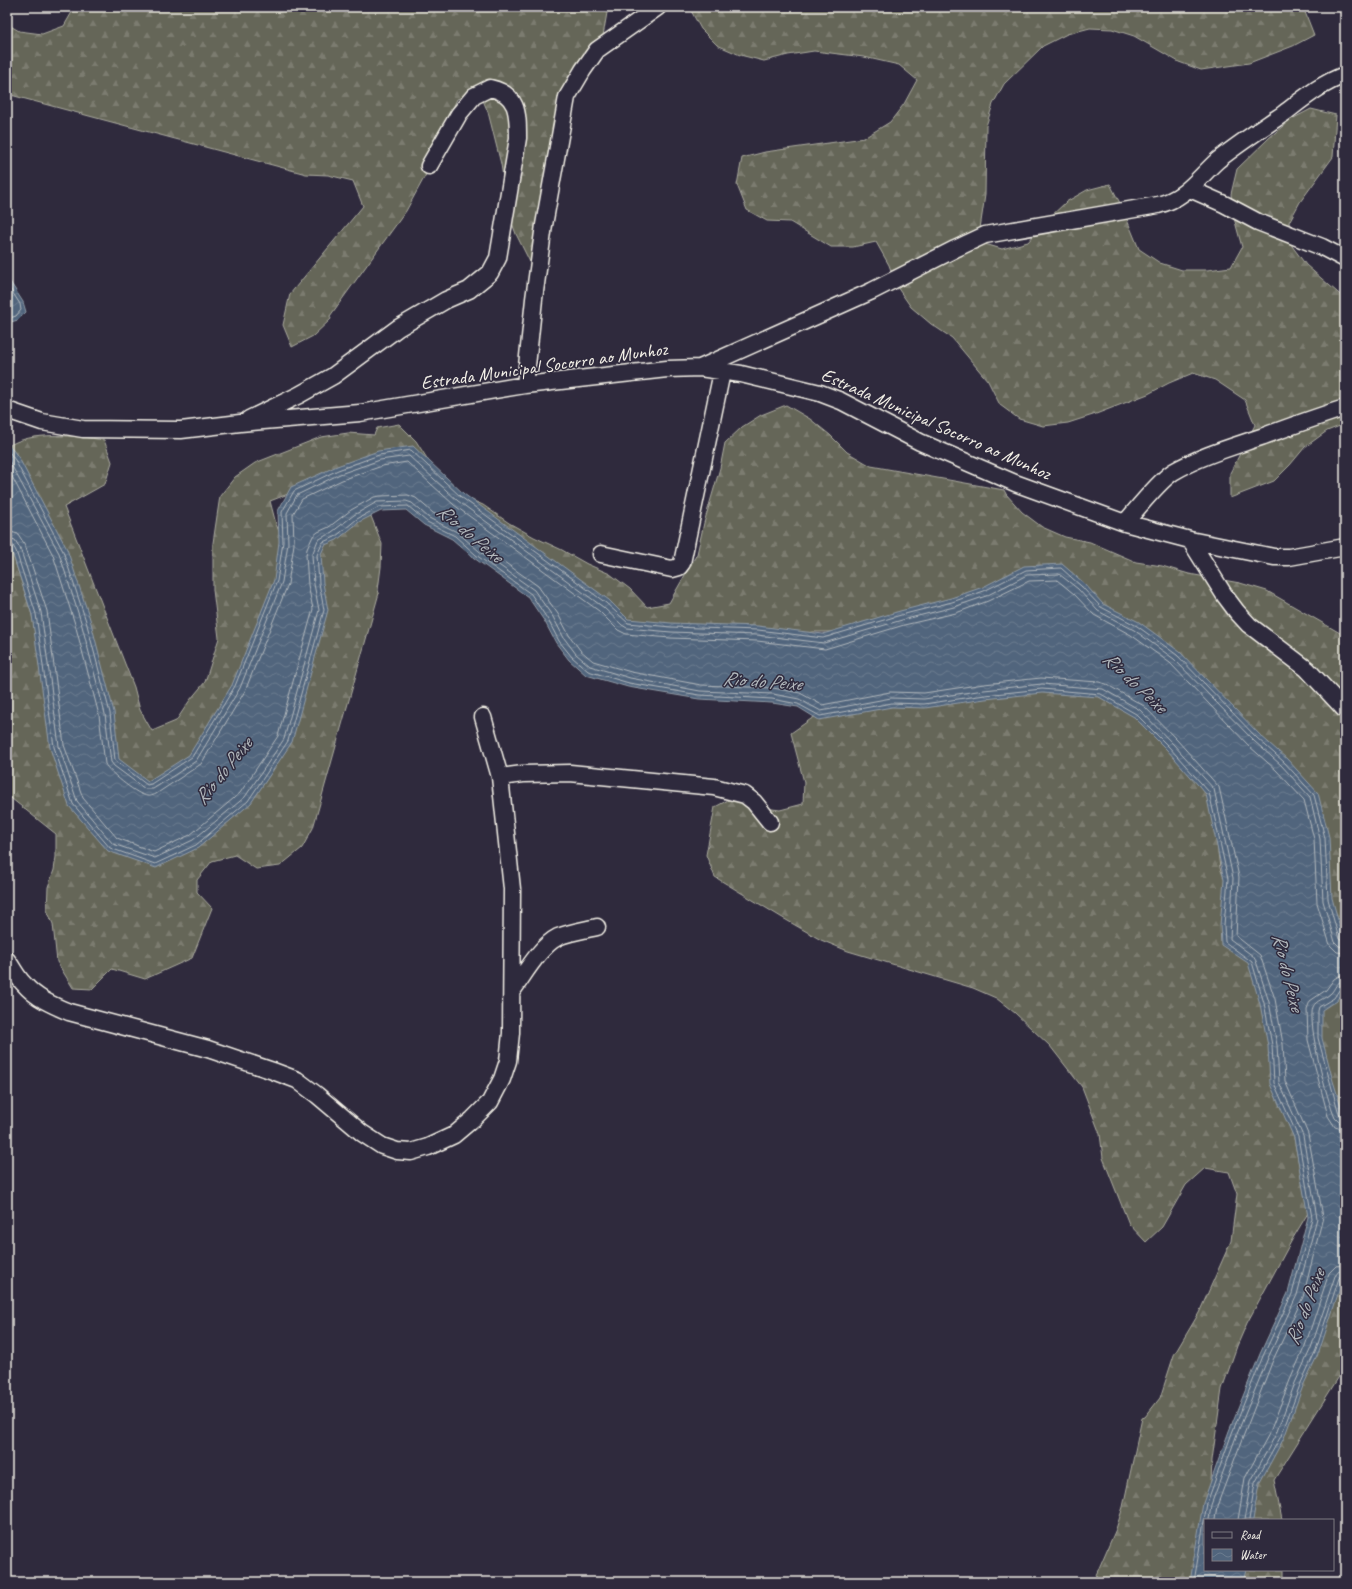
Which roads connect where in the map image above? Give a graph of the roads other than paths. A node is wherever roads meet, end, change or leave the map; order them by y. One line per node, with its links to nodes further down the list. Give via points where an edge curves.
1 (658, 7): 8 (street, via 598,50 582,70 567,96 544,225)
2 (1345, 75): 4 (street, via 1318,88 1251,134 1217,161)
3 (429, 166): 11 (street, via 460,114 474,96 490,88 507,94 514,104 518,120 518,138 498,258 490,273 469,290 446,300 398,328 333,376)
4 (1190, 189): 5 (street, via 1258,222 1322,247); 6 (street, via 1158,205 985,235 872,291)
5 (1345, 259)
6 (700, 368): 7 (street, Estrada Municipal Socorro ao Munhoz); 8 (street, Estrada Municipal Socorro ao Munhoz, via 667,369)
7 (722, 372): 12 (street, Estrada Municipal Socorro ao Munhoz, via 741,374 820,393 841,401 920,442 1015,483); 15 (street, via 682,563 672,569)
8 (525, 385): 11 (street, Estrada Municipal Socorro ao Munhoz, via 360,413)
9 (1345, 408): 12 (street, via 1238,444 1172,473)
10 (7, 410): 11 (street, Estrada Municipal Socorro ao Munhoz, via 42,422 83,429 182,430)
11 (240, 423)
12 (1125, 523): 13 (street, Estrada Municipal Socorro ao Munhoz)
13 (1190, 540): 14 (street, Estrada Municipal Socorro ao Munhoz, via 1274,557 1289,557); 16 (street, via 1237,612 1249,625 1307,669)
14 (1345, 547)
15 (602, 554)
16 (1345, 710)
17 (483, 717): 18 (street)
18 (500, 777): 19 (street, via 570,773 714,787 745,795); 22 (street, via 512,889)
19 (770, 822)
20 (597, 927): 22 (street, via 551,941)
21 (7, 960): 22 (street, via 24,984 48,1004 69,1012 168,1037 273,1070 297,1080 382,1146 411,1152 454,1135 490,1102 508,1061 512,1033)
22 (512, 991)

